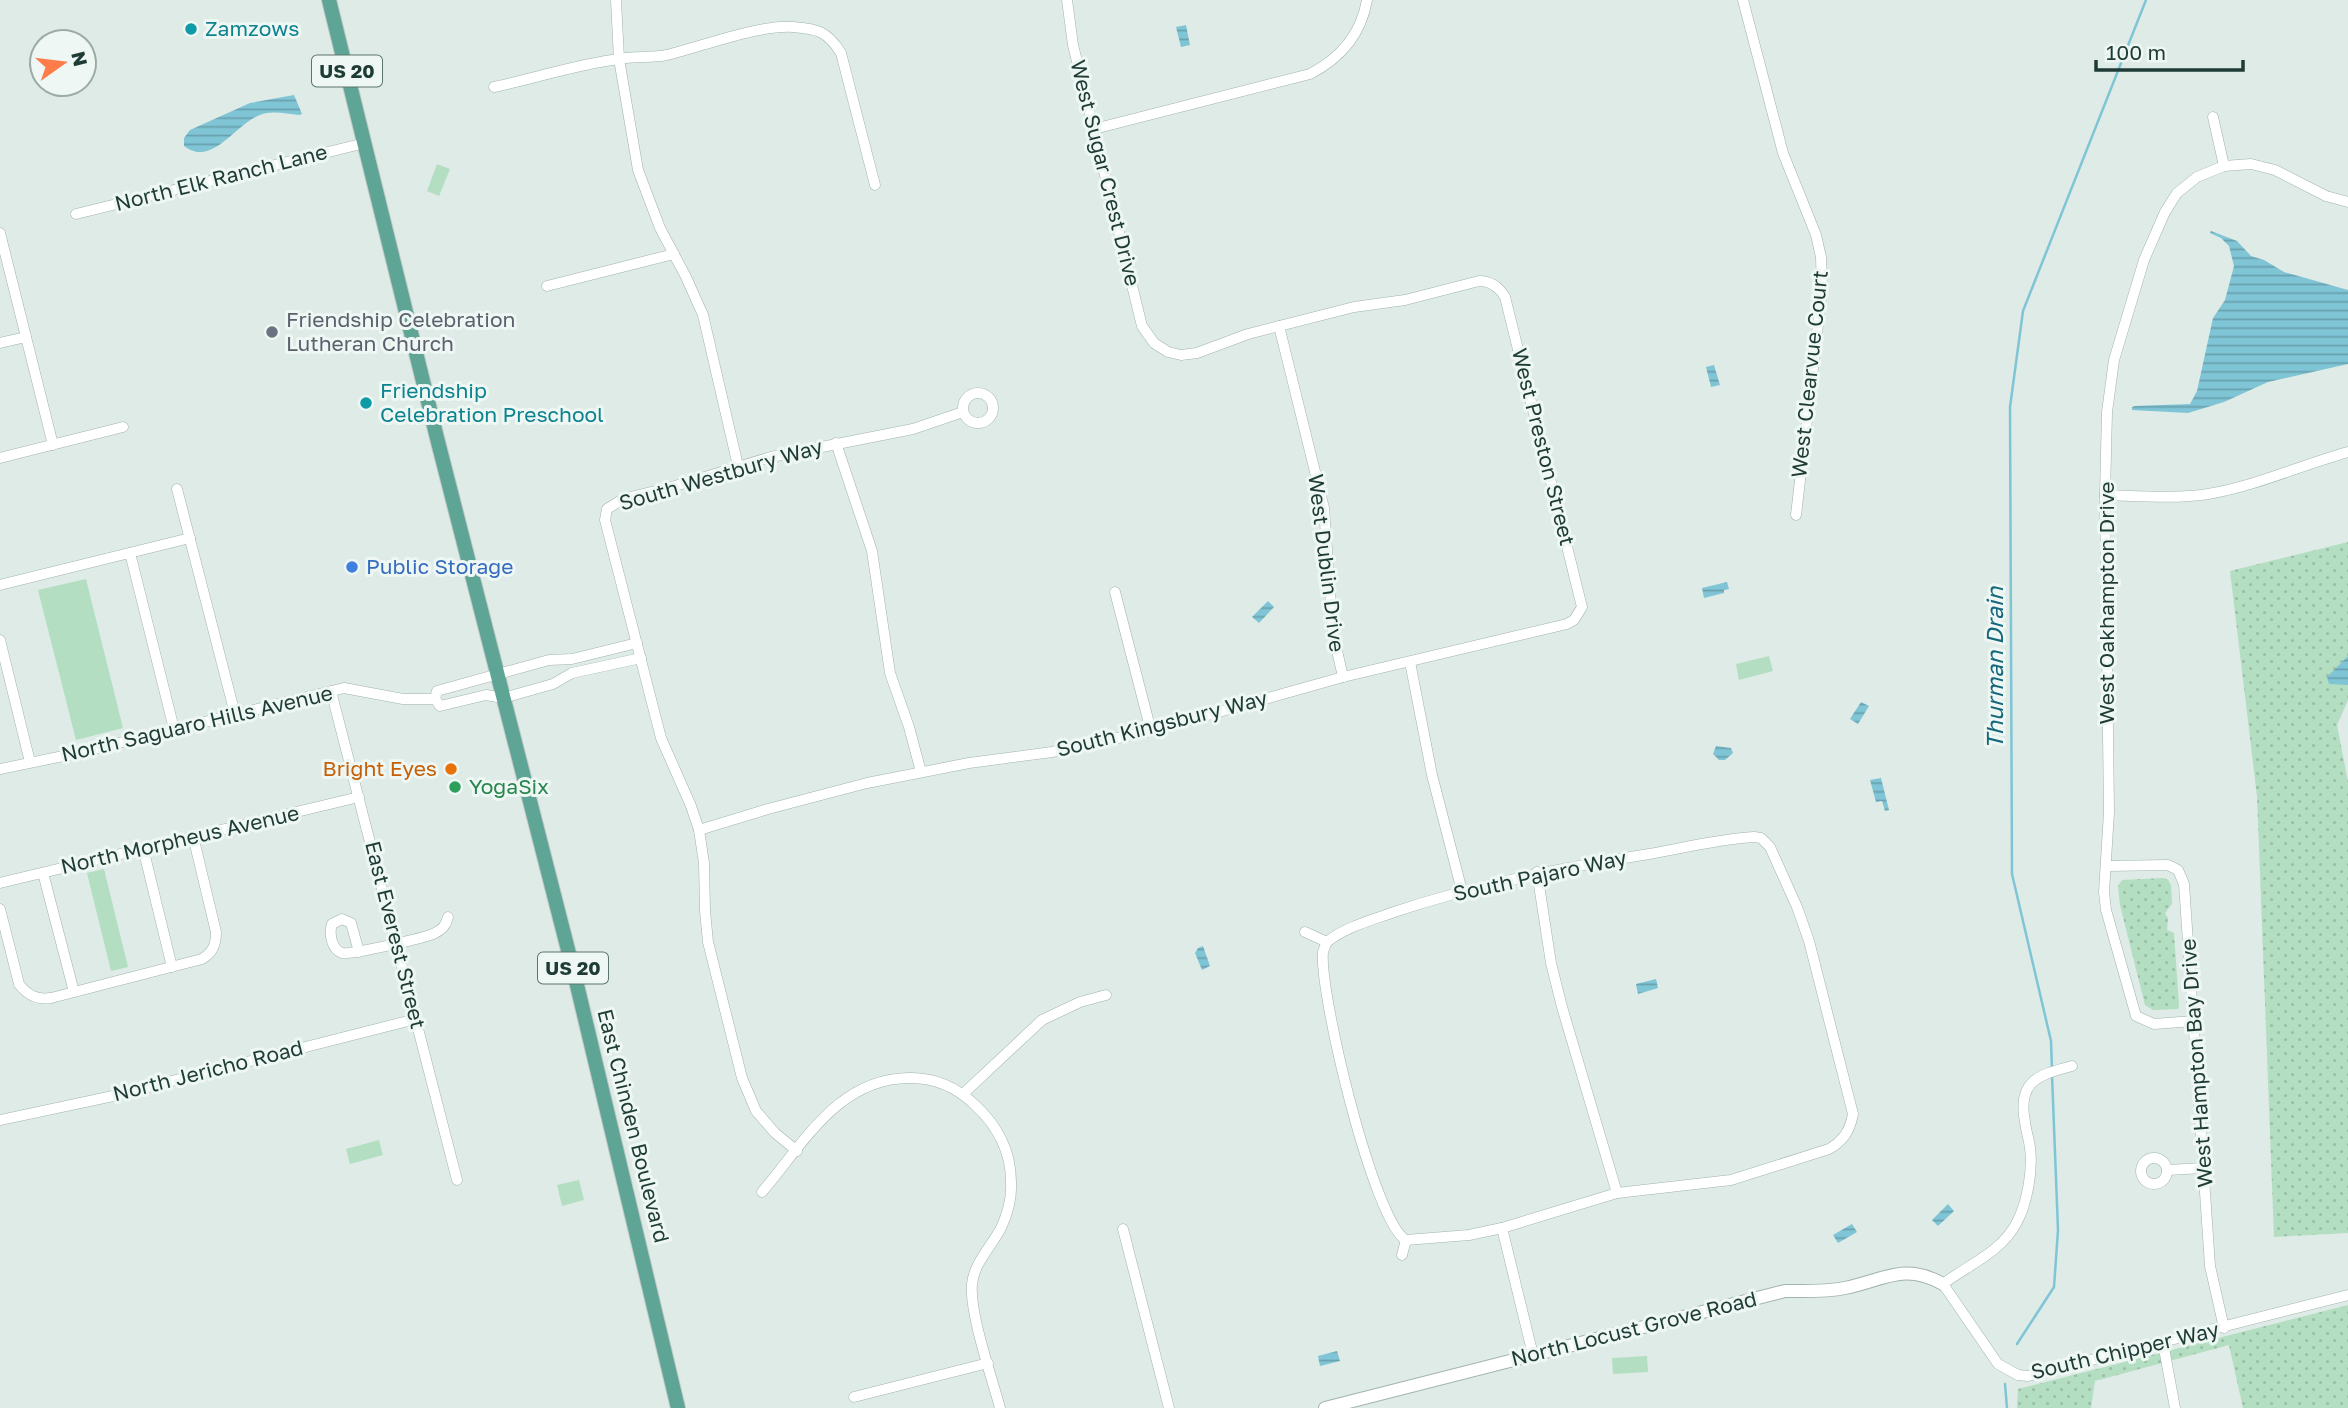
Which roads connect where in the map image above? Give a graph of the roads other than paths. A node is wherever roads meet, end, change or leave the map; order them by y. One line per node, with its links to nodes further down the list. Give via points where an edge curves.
1 (329, 0): 10 (main road, East Chinden Boulevard / US 20)
2 (616, 0): 6 (street)
3 (1067, 0): 9 (street, West Sugar Crest Drive)
4 (1367, 0): 9 (street, via 1351,43 1310,74)
5 (1743, 0): 30 (street, West Clearvue Court, via 1783,153 1809,213 1821,257 1822,290)
6 (619, 59): 7 (street); 12 (street, via 664,55 790,27 826,33 841,53); 16 (street, via 638,170)
7 (494, 87)
8 (2213, 117): 11 (street)
9 (1094, 129): 18 (street, West Sugar Crest Drive, via 1142,326 1154,343 1168,352 1189,354)
10 (365, 143): 14 (street, North Elk Ranch Lane); 40 (main road, East Chinden Boulevard / US 20)
11 (2224, 166): 13 (street, via 2251,164 2275,170); 29 (street, West Oakhampton Drive, via 2197,177 2177,193 2144,260 2114,360 2107,412)
12 (875, 185)
13 (2348, 202)
14 (76, 214)
15 (0, 233): 19 (street)
16 (674, 254): 17 (street); 27 (street, via 704,315)
17 (547, 286)
18 (1279, 326): 35 (street, West Preston Street, via 1479,281 1500,289 1581,599); 41 (street, West Dublin Drive, via 1324,508 1333,633)
19 (26, 337): 20 (street); 24 (street)
20 (0, 343)
21 (964, 412): 23 (street, South Westbury Way, via 913,429)
22 (123, 427): 24 (street)
23 (836, 443): 27 (street, South Westbury Way); 50 (street, via 872,551 890,673)
24 (53, 445): 26 (street)
25 (2348, 452): 29 (street, via 2205,494)
26 (0, 458)
27 (738, 466): 37 (street, South Westbury Way, via 623,499 607,509 605,520)
28 (177, 489): 31 (street)
29 (2105, 495): 55 (street, West Oakhampton Drive)
30 (1796, 515)
31 (190, 538): 32 (street); 45 (street)
32 (130, 553): 33 (street); 46 (street)
33 (0, 585)
34 (1115, 592): 47 (street)
35 (1578, 613): 39 (street, South Kingsbury Way, via 1567,624)
36 (0, 640): 48 (street)
37 (637, 643): 38 (street); 40 (street, via 549,660)
38 (641, 659): 43 (street, via 572,673 553,684); 52 (street, via 664,748)
39 (1410, 662): 41 (street, South Kingsbury Way); 59 (street, via 1432,775)
40 (497, 676): 43 (main road, East Chinden Boulevard / US 20); 44 (street, North Saguaro Hills Avenue, via 437,691)
41 (1343, 677): 47 (street, South Kingsbury Way)
42 (331, 691): 44 (street, North Saguaro Hills Avenue, via 344,688 403,699); 45 (street, North Saguaro Hills Avenue); 51 (street, East Everest Street)
43 (503, 698): 44 (street, North Saguaro Hills Avenue, via 486,695 440,706); 91 (main road, East Chinden Boulevard / US 20)
44 (435, 699)
45 (235, 714): 46 (street, North Saguaro Hills Avenue)
46 (174, 729): 48 (street, North Saguaro Hills Avenue)
47 (1151, 731): 50 (street, South Kingsbury Way)
48 (30, 762): 49 (street, North Saguaro Hills Avenue)
49 (0, 769)
50 (921, 772): 52 (street, South Kingsbury Way)
51 (359, 797): 53 (street, North Morpheus Avenue); 64 (street, East Everest Street)
52 (699, 830): 74 (street, via 708,942 741,1078 756,1111)
53 (192, 836): 54 (street, North Morpheus Avenue); 66 (street, via 216,943 202,959)
54 (143, 848): 57 (street, North Morpheus Avenue); 66 (street)
55 (2107, 866): 70 (street, West Oakhampton Drive, via 2106,910 2136,1016 2154,1024); 70 (street, West Hampton Bay Drive, via 2168,865 2178,870 2184,884)
56 (1537, 872): 59 (street, South Pajaro Way); 79 (street, via 1559,996); 79 (street, South Pajaro Way, via 1761,838 1770,847 1810,941 1852,1103 1851,1125 1829,1149 1731,1180)
57 (43, 873): 58 (street, North Morpheus Avenue); 67 (street)
58 (0, 883)
59 (1462, 891): 63 (street, South Pajaro Way, via 1377,918)
60 (0, 909): 67 (street, via 19,984 30,995 45,999)
61 (448, 917): 64 (street, via 445,926 433,934)
62 (1305, 932): 63 (street)
63 (1326, 942): 82 (street, via 1327,986 1352,1110 1395,1231)
64 (396, 943): 65 (street); 69 (street, East Everest Street)
65 (359, 952)
66 (172, 967): 67 (street)
67 (74, 992)
68 (1106, 995): 72 (street, via 1042,1020)
69 (416, 1019): 73 (street, North Jericho Road); 77 (street, East Everest Street)
70 (2194, 1021): 75 (street, West Hampton Bay Drive)
71 (2072, 1066): 84 (street, via 2043,1074 2022,1099 2031,1160 2019,1219 2011,1234)
72 (963, 1094): 74 (street, via 919,1078 872,1083 843,1099); 89 (street, via 989,1117 1009,1162 1009,1205 972,1283 972,1302)
73 (0, 1120)
74 (797, 1151): 78 (street)
75 (2204, 1168): 76 (street); 86 (street, West Hampton Bay Drive, via 2210,1265)
76 (2167, 1170)
77 (457, 1180)
78 (762, 1192)
79 (1617, 1193): 81 (street)
80 (1123, 1228): 93 (street)
81 (1502, 1228): 82 (street); 88 (street)
82 (1406, 1240): 83 (street)
83 (1402, 1255)
84 (1943, 1284): 87 (street, South Chipper Way, via 1998,1364 2018,1375); 88 (street, North Locust Grove Road, via 1927,1275 1904,1272 1818,1292 1786,1291)
85 (2348, 1295): 86 (street, South Chipper Way)
86 (2224, 1328): 87 (street, South Chipper Way)
87 (2163, 1343): 95 (street)
88 (1534, 1355): 94 (street, North Locust Grove Road)
89 (988, 1363): 90 (street); 92 (street)
90 (854, 1397)
91 (678, 1408)
92 (1000, 1408)
93 (1169, 1408)
94 (1325, 1408)
95 (2175, 1408)

